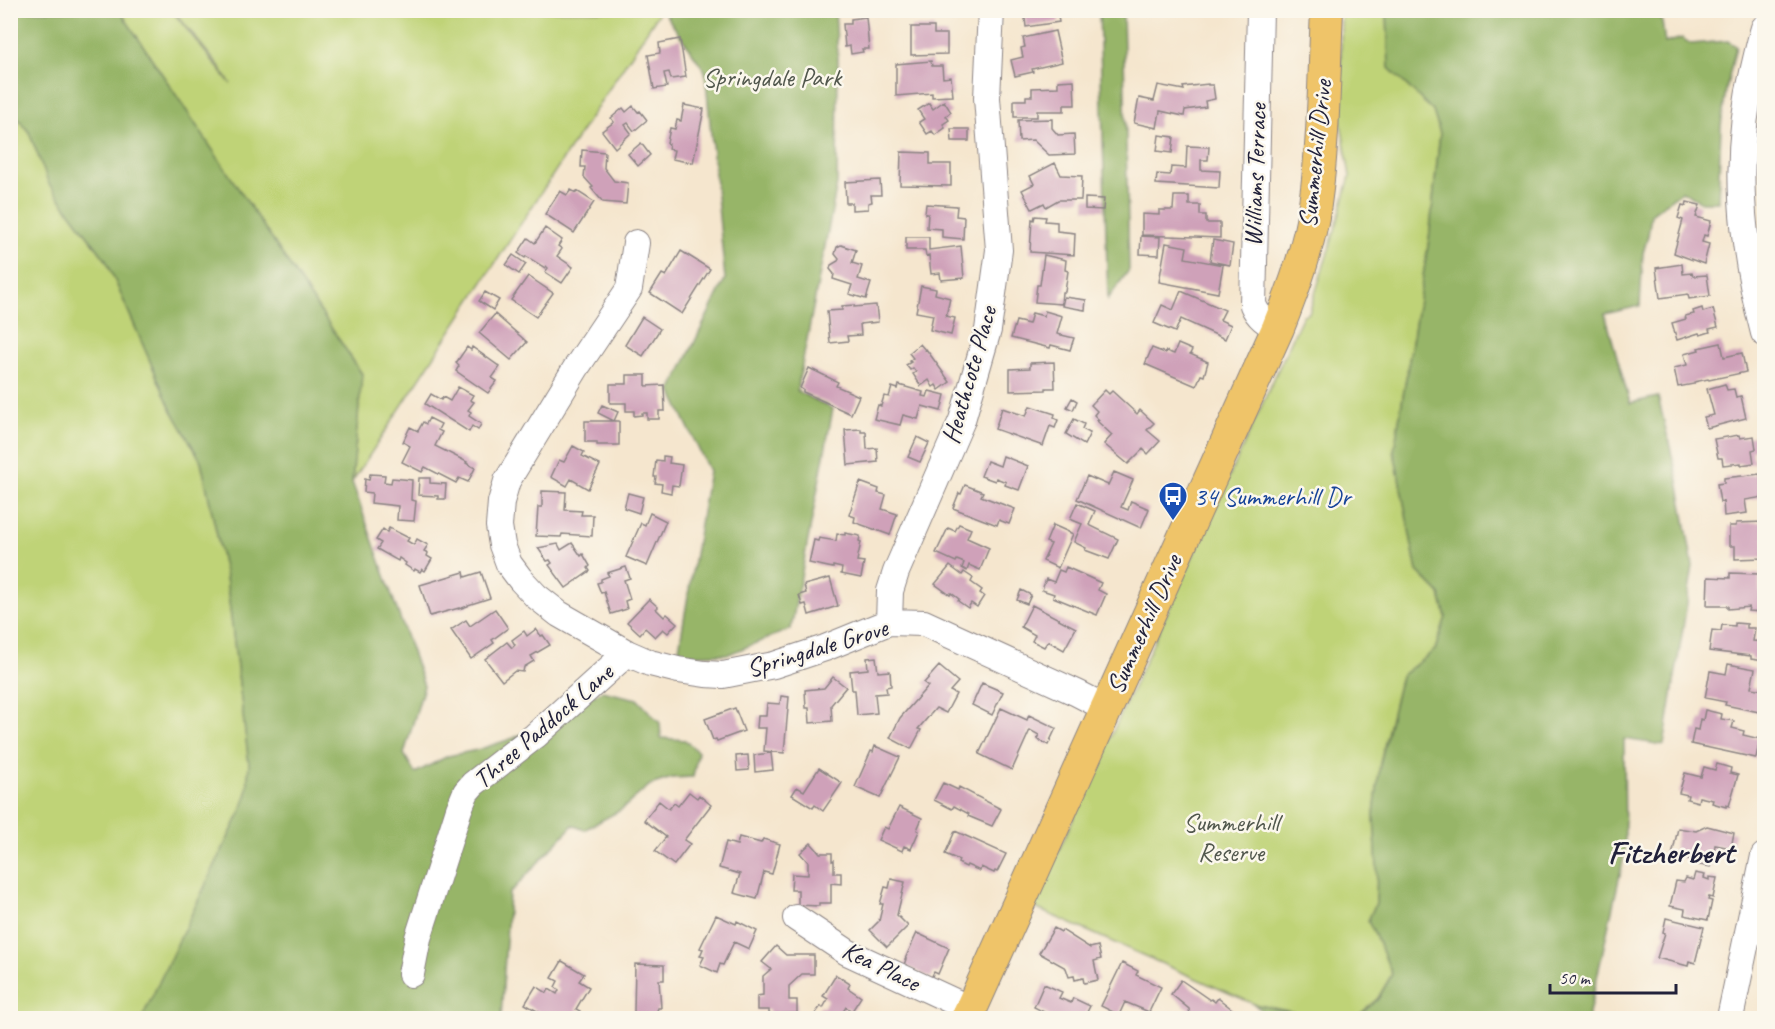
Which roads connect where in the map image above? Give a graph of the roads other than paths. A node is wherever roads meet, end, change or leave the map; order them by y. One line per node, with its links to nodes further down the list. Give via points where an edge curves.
1 (991, 10): 8 (street, Heathcote Place, via 987,98 999,250 988,330 962,420 896,572 890,591)
2 (1260, 10): 6 (street, Williams Terrace, via 1252,297 1257,314)
3 (1327, 10): 6 (main road, Summerhill Drive, via 1315,206 1296,283)
4 (1764, 28): 7 (street, via 1747,95 1741,151 1743,229)
5 (636, 243): 9 (street, Springdale Grove, via 629,289 507,481 499,526 509,564 536,597)
6 (1278, 328): 10 (main road, Summerhill Drive)
7 (1764, 333)
8 (889, 622): 9 (street, Springdale Grove, via 774,665 723,675 678,670); 10 (street, Springdale Grove, via 924,624)
9 (627, 652): 13 (street, Three Paddock Lane, via 536,736 466,792 418,938)
10 (1106, 708): 14 (main road, Summerhill Drive)
11 (1764, 856): 15 (street)
12 (796, 918): 14 (street, Kea Place, via 848,952)
13 (411, 974)
14 (972, 1015)
15 (1730, 1018)

